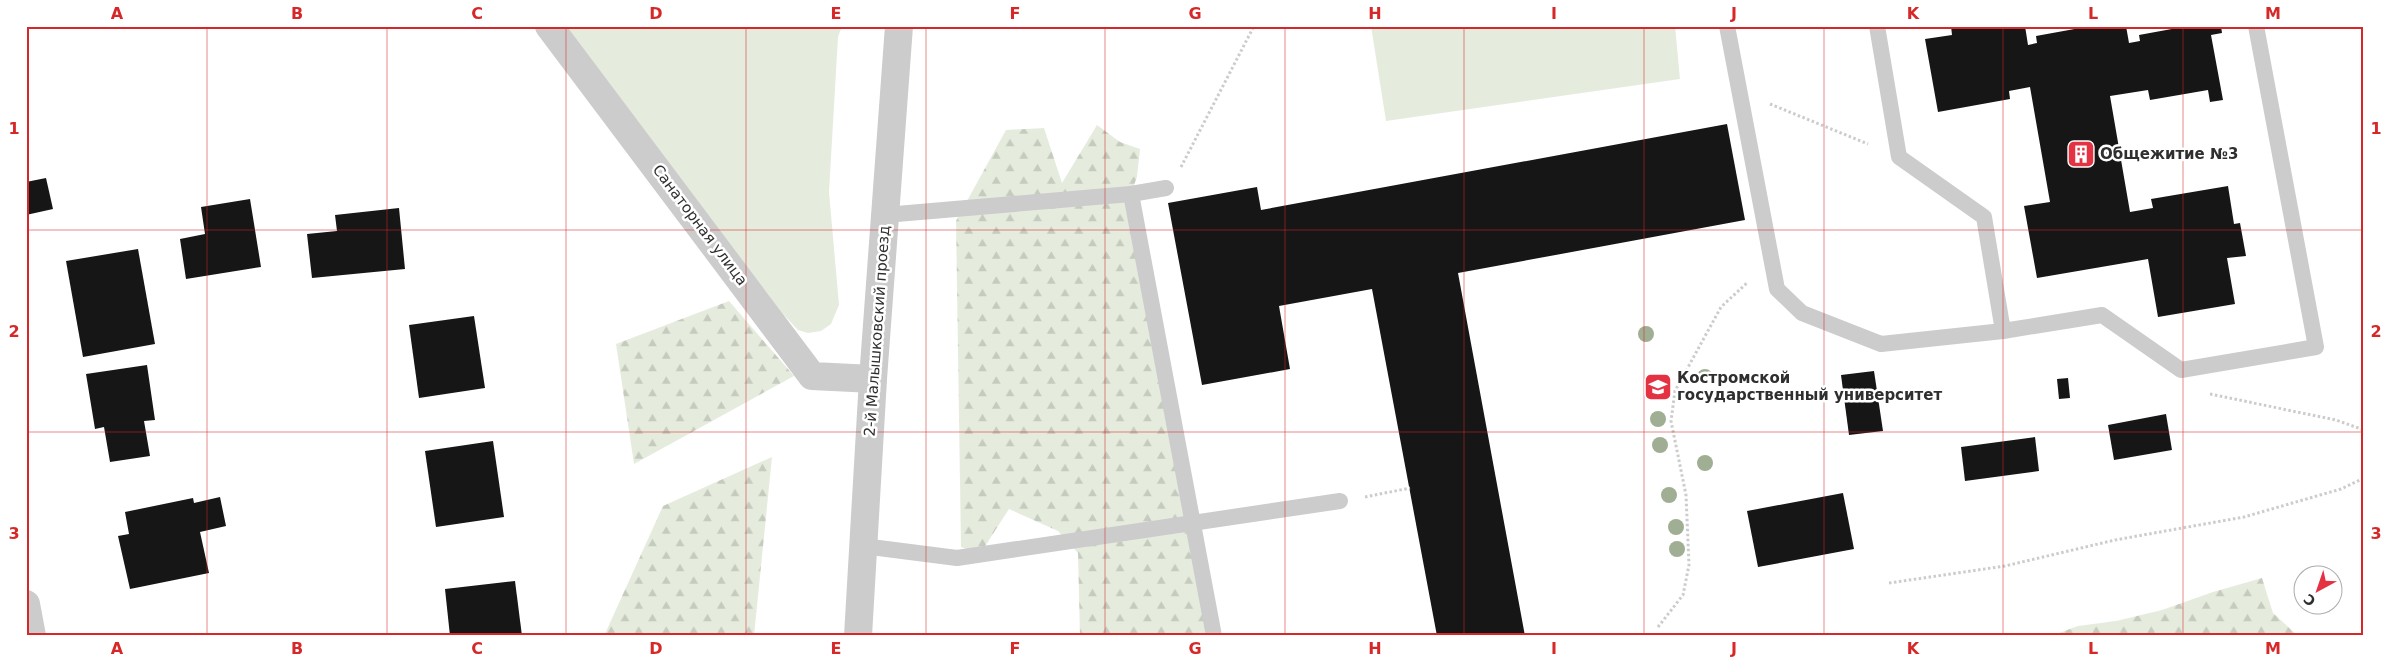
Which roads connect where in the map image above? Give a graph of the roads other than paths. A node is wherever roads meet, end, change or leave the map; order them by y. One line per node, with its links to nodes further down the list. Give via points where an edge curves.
1 (549, 26): 10 (street, Санаторная улица, via 812,376)
2 (899, 26): 8 (street, 2-й Малышковский проезд)
3 (1727, 26): 9 (lane, via 1777,289 1802,312 1881,344)
4 (1877, 26): 9 (lane, via 1899,157 1984,217)
5 (2256, 26): 9 (lane, via 2316,348 2181,370 2102,315)
6 (1166, 188): 7 (lane)
7 (1131, 194): 8 (lane); 12 (lane)
8 (885, 215): 10 (street, 2-й Малышковский проезд)
9 (2004, 331)
10 (873, 380): 13 (street, 2-й Малышковский проезд)
11 (1340, 501): 12 (lane)
12 (1192, 523): 13 (lane, via 957,558); 17 (lane)
13 (863, 546): 16 (street, 2-й Малышковский проезд)
14 (26, 604): 15 (street)
15 (32, 636)
16 (858, 636)
17 (1214, 636)

